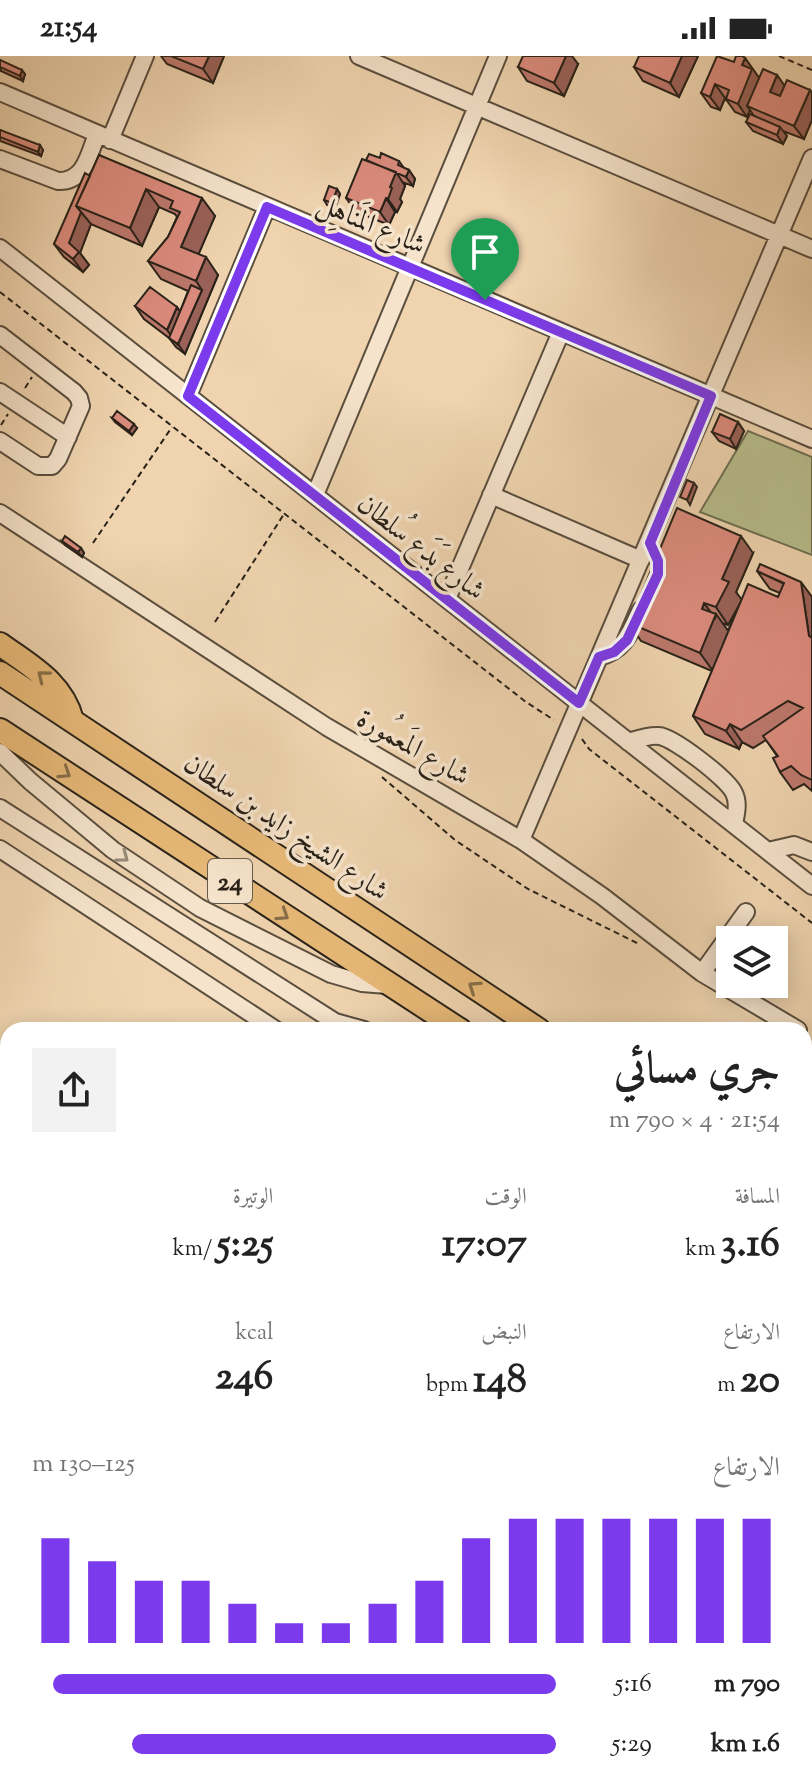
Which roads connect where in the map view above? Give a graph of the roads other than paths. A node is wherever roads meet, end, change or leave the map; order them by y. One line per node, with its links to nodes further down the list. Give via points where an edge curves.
1 (145, 56): 6 (street)
2 (359, 56): 5 (street)
3 (498, 56): 5 (street)
4 (0, 92): 6 (street, شارع المَناهِل)
5 (479, 107): 10 (street); 13 (street)
6 (104, 137): 8 (street, via 83,170 65,182); 9 (street, شارع المَناهِل)
7 (812, 158): 10 (street)
8 (0, 159)
9 (267, 207): 13 (street, شارع المَناهِل); 17 (street)
10 (779, 235): 12 (street); 18 (street)
11 (0, 249): 17 (street, شارع بَدَع سُلطان)
12 (812, 249)
13 (410, 268): 14 (street, شارع المَناهِل); 22 (street)
14 (561, 332): 18 (street, شارع المَناهِل); 23 (street)
15 (0, 335): 19 (street, via 79,398)
16 (0, 392): 19 (street)
17 (188, 396): 22 (street, شارع بَدَع سُلطان)
18 (711, 396): 20 (street, شارع المَناهِل); 25 (street)
19 (68, 437): 21 (street, via 56,463 47,468)
20 (812, 439)
21 (0, 441)
22 (315, 495): 28 (street, شارع بَدَع سُلطان)
23 (491, 495): 26 (street); 28 (street)
24 (0, 513): 40 (street, شارع المَعمُورة, via 327,727)
25 (650, 543): 26 (street); 27 (street)
26 (641, 560): 31 (street)
27 (658, 561)
28 (447, 599): 33 (street, شارع بَدَع سُلطان)
29 (645, 600): 31 (street, via 623,645)
30 (0, 644): 34 (highway, one-way to 30, via 56,686)
31 (599, 657): 33 (street)
32 (0, 673): 34 (highway, شارع الشيخ زايد بن سلطان / 24)
33 (579, 703): 36 (street, شارع بَدَع سُلطان); 40 (street)
34 (72, 720): 51 (highway, شارع الشيخ زايد بن سلطان / 24, one-way to 34)
35 (0, 730): 47 (highway, 24, one-way to 47)
36 (628, 742): 39 (street, شارع بَدَع سُلطان); 39 (street, via 655,735 676,743 731,787 737,806)
37 (0, 752): 47 (street, one-way to 47, via 113,850 190,902 331,974)
38 (0, 808): 49 (street)
39 (734, 824): 42 (street, شارع بَدَع سُلطان)
40 (521, 840): 46 (street, شارع المَعمُورة)
41 (0, 849): 48 (street)
42 (768, 851): 43 (street, via 794,845); 44 (street, شارع بَدَع سُلطان)
43 (812, 852)
44 (812, 886)
45 (746, 912): 46 (street)
46 (702, 973): 52 (street, شارع المَعمُورة)
47 (391, 985): 50 (highway, 24)
48 (264, 1022)
49 (335, 1022)
50 (448, 1022)
51 (527, 1022)
52 (785, 1022)

